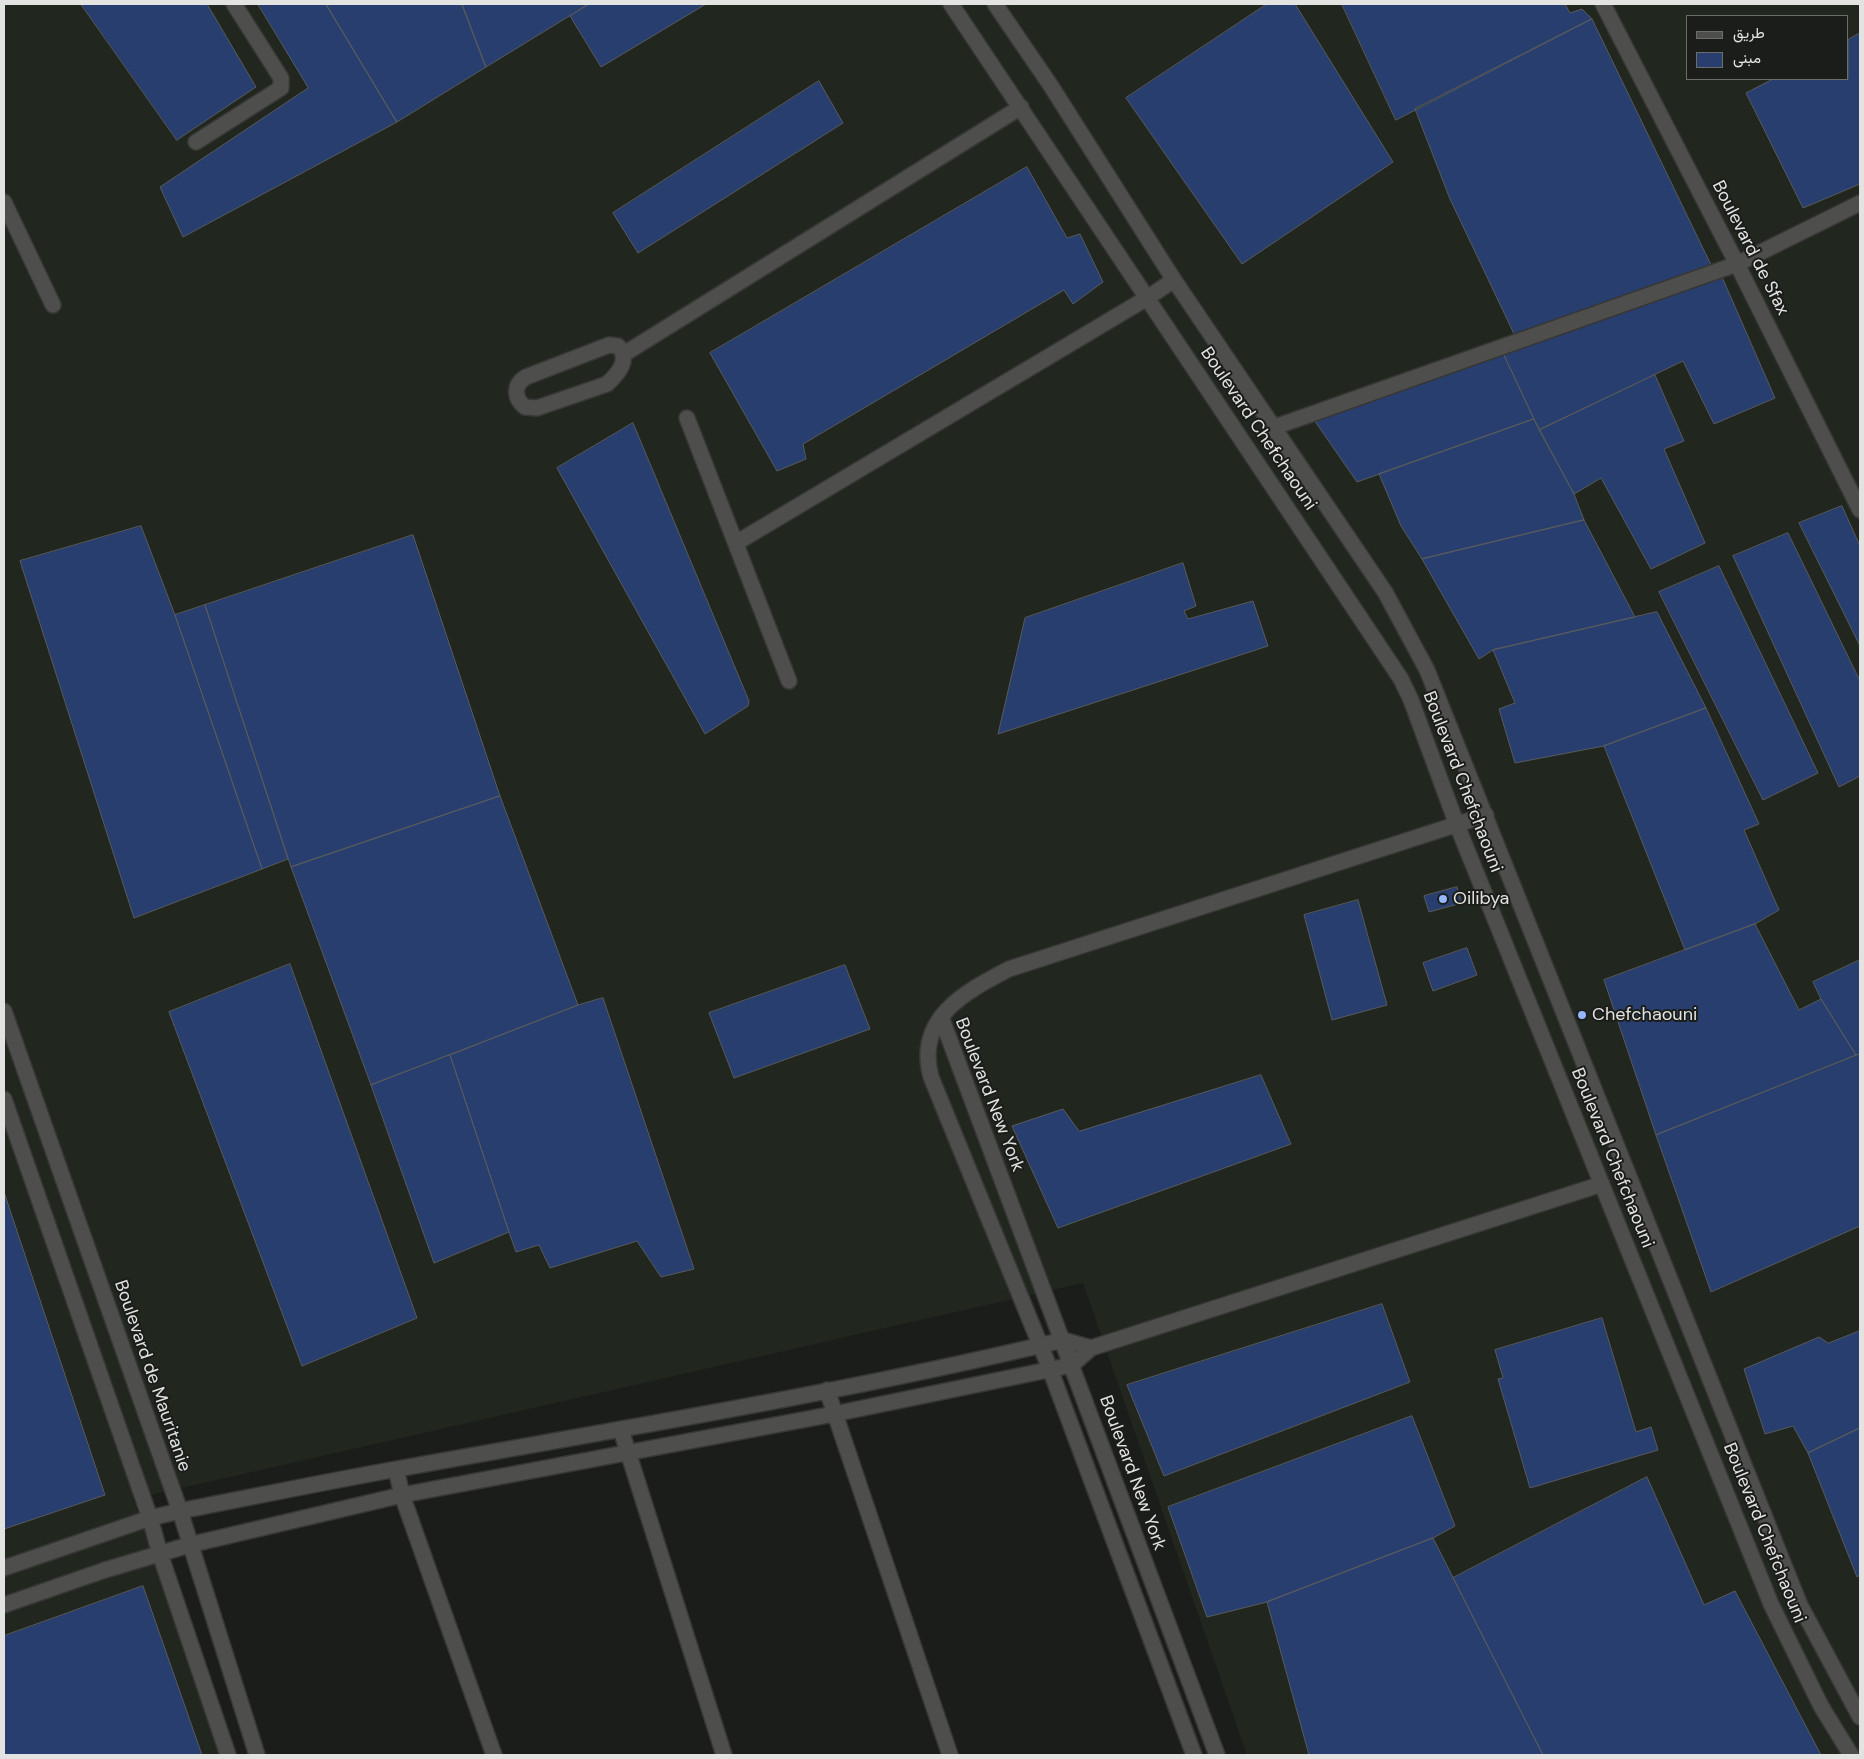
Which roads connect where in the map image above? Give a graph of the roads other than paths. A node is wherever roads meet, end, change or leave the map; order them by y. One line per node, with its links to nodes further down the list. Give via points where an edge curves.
1 (234, 4): 6 (street, via 280,78 280,88)
2 (951, 4): 5 (street, Boulevard Chefchaouni)
3 (995, 4): 10 (street, Boulevard Chefchaouni)
4 (1603, 4): 9 (street, Boulevard de Sfax)
5 (1021, 107): 11 (street, Boulevard Chefchaouni); 13 (street)
6 (196, 142)
7 (4, 202): 12 (street)
8 (1860, 203): 9 (street)
9 (1738, 264): 15 (street); 16 (street, Boulevard de Sfax)
10 (1174, 280): 11 (street); 15 (street, Boulevard Chefchaouni)
11 (1147, 298): 17 (street); 20 (street, Boulevard Chefchaouni, via 1401,679)
12 (53, 305)
13 (624, 354): 13 (street, via 618,346 609,345 526,377 516,388 517,398 525,407 537,408 607,384 620,369)
14 (687, 418): 17 (street)
15 (1272, 428): 19 (street, Boulevard Chefchaouni, via 1399,618 1435,688)
16 (1860, 510)
17 (736, 543): 18 (street)
18 (789, 681)
19 (1486, 815): 20 (street); 42 (street, Boulevard Chefchaouni, via 1800,1605)
20 (1457, 825): 22 (street, via 1009,969 968,991); 24 (street, Boulevard Chefchaouni)
21 (4, 1011): 36 (street, Boulevard de Mauritanie)
22 (941, 1017): 25 (street, Boulevard New York); 26 (street, Boulevard New York, via 932,1033 928,1052 931,1078)
23 (4, 1099): 37 (street)
24 (1602, 1184): 27 (street); 50 (street, Boulevard Chefchaouni, via 1771,1604 1817,1697)
25 (1063, 1340): 26 (street); 27 (street); 28 (street, Boulevard New York)
26 (1040, 1346): 29 (street, Boulevard New York); 30 (street)
27 (1091, 1348): 28 (street)
28 (1072, 1365): 29 (street); 49 (street, Boulevard New York)
29 (1050, 1369): 31 (street); 48 (street, Boulevard New York)
30 (827, 1390): 31 (street); 32 (street)
31 (834, 1414): 33 (street); 47 (street)
32 (620, 1430): 33 (street); 34 (street)
33 (628, 1454): 35 (street); 46 (street)
34 (396, 1469): 35 (street); 36 (street)
35 (402, 1495): 38 (street); 45 (street)
36 (180, 1512): 37 (street); 38 (street, Boulevard de Mauritanie)
37 (150, 1518): 39 (street); 40 (street)
38 (189, 1545): 39 (street); 44 (street, Boulevard de Mauritanie)
39 (160, 1554): 41 (street); 43 (street)
40 (4, 1568)
41 (4, 1605)
42 (1860, 1717)
43 (228, 1755)
44 (257, 1755)
45 (494, 1755)
46 (724, 1755)
47 (950, 1755)
48 (1194, 1755)
49 (1217, 1755)
50 (1851, 1755)

